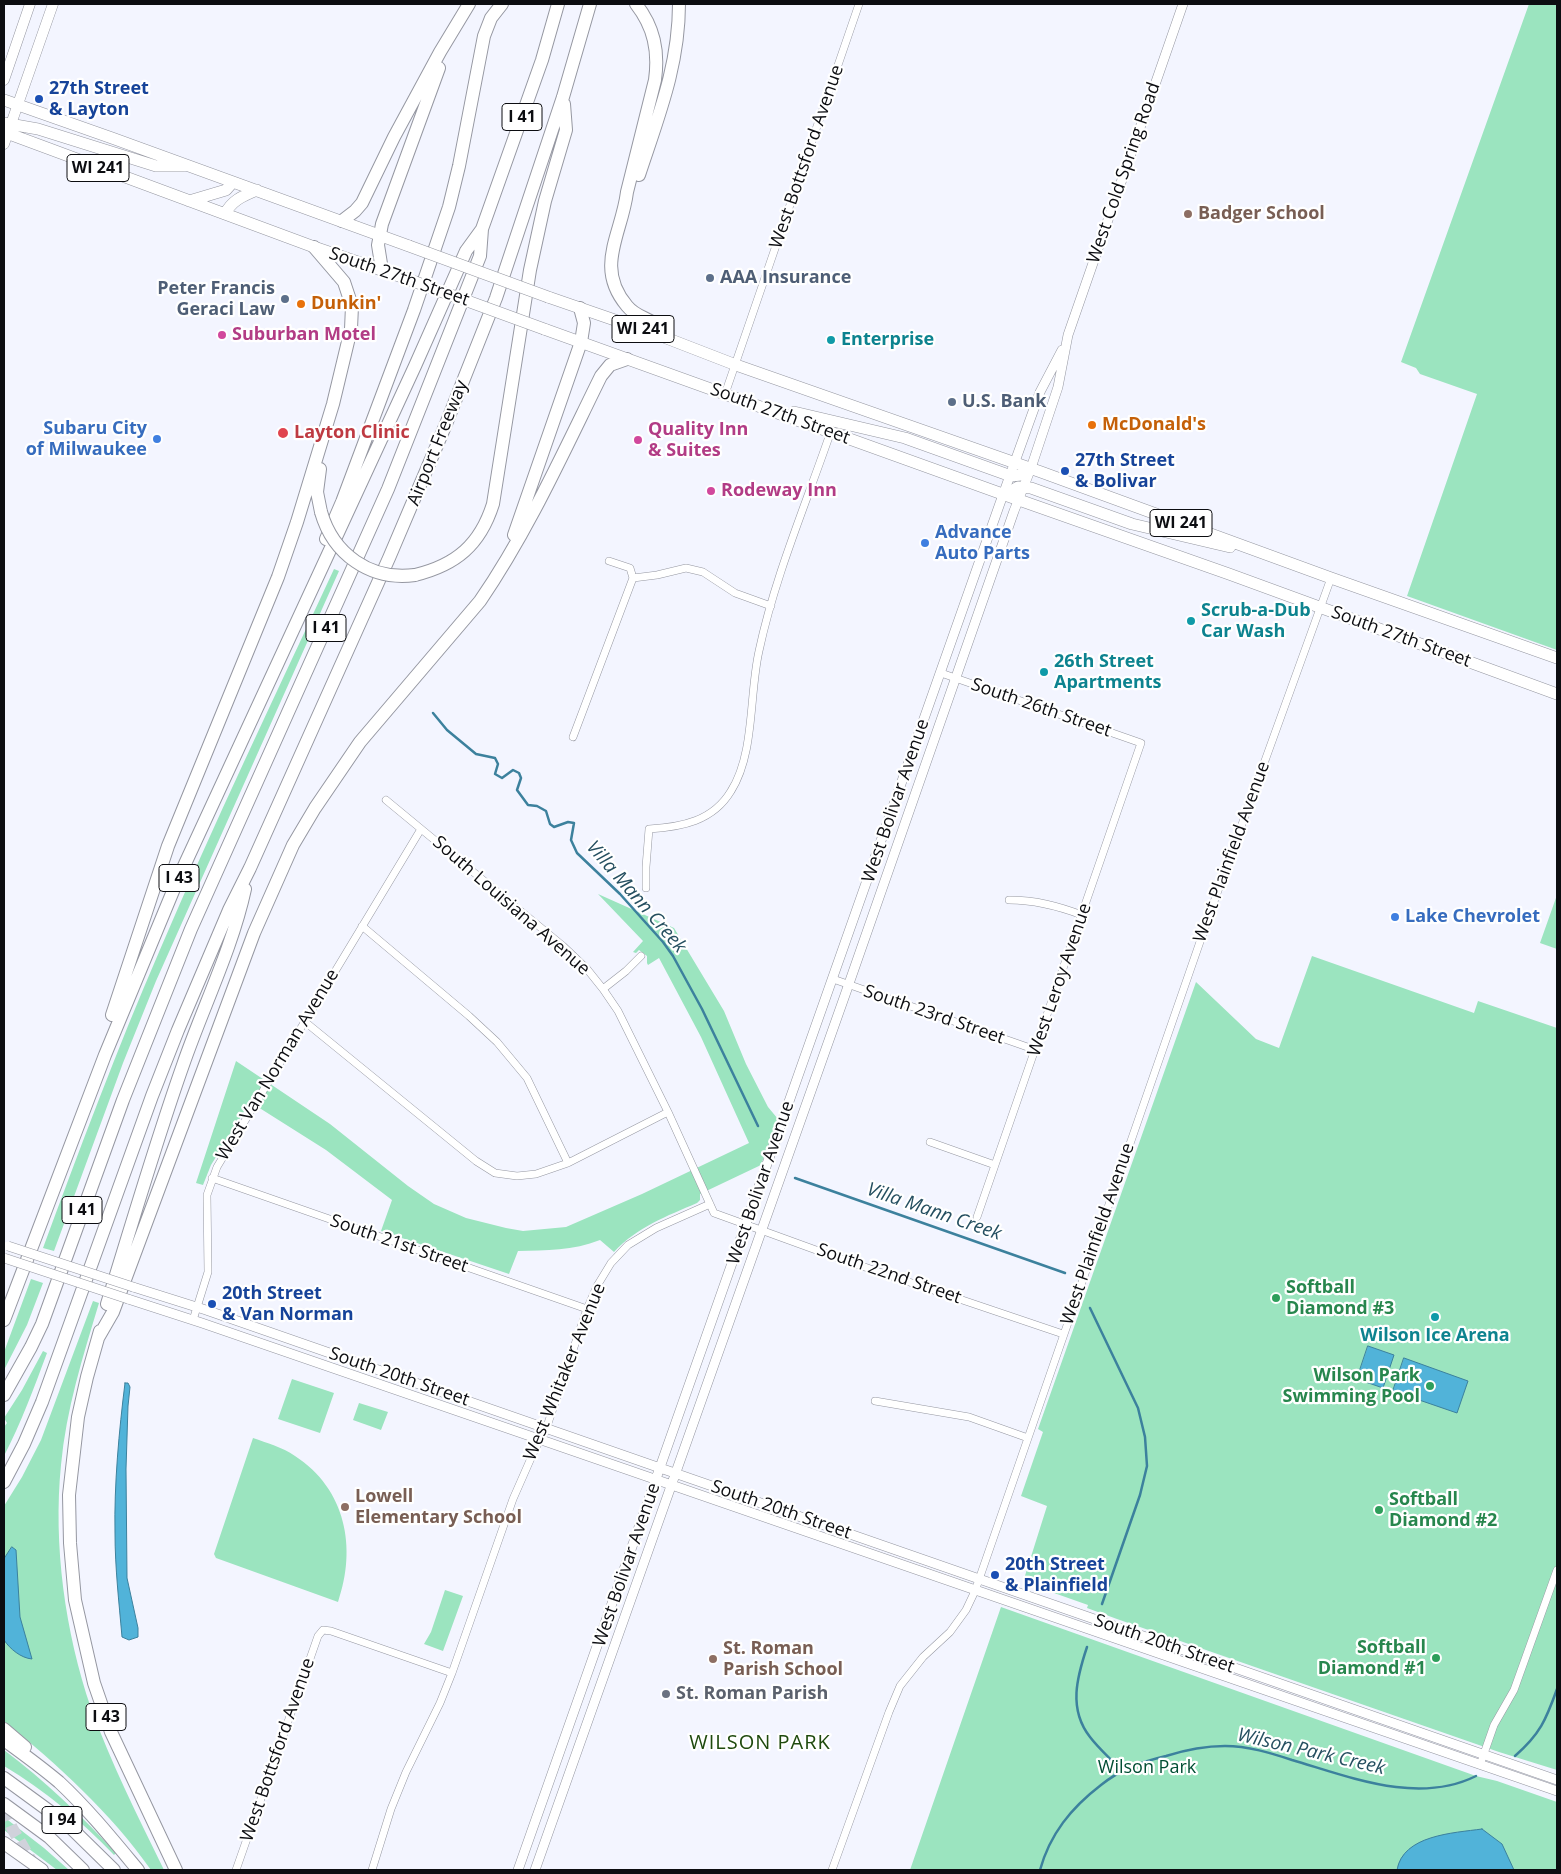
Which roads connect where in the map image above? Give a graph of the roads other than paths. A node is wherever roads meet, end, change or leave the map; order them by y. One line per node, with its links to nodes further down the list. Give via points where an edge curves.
1 (30, 4): 12 (main road)
2 (53, 4): 15 (main road)
3 (469, 4): 11 (highway)
4 (502, 4): 54 (highway, via 491,18 484,36 449,206 348,486 303,590)
5 (558, 4): 25 (highway, I 41, via 542,60)
6 (590, 4): 13 (highway, Airport Freeway / I 41)
7 (636, 4): 22 (highway, via 653,34 657,65)
8 (679, 4): 22 (highway, via 672,72)
9 (860, 4): 34 (street, West Bottsford Avenue)
10 (1183, 4): 32 (street, West Cold Spring Road)
11 (453, 34): 24 (highway, via 394,137 362,203); 26 (highway)
12 (4, 80)
13 (563, 97): 37 (highway, bridge, via 566,130 533,254 494,495 488,519 476,540 457,558 415,575 384,574 357,562 333,540 324,524 318,500); 65 (highway, Airport Freeway / I 41, via 496,298 446,424)
14 (4, 100): 15 (main road, South 27th Street / WI 241)
15 (18, 105): 16 (main road); 17 (main road); 18 (main road, South 27th Street / WI 241)
16 (4, 108)
17 (6, 131): 18 (main road, via 38,128 156,166); 21 (main road, South 27th Street / WI 241)
18 (190, 166): 19 (main road, South 27th Street / WI 241)
19 (233, 182): 20 (main road, South 27th Street / WI 241); 21 (main road, via 226,190)
20 (257, 190): 23 (main road, via 239,197); 24 (main road, South 27th Street / WI 241)
21 (189, 201): 23 (main road, South 27th Street / WI 241)
22 (625, 207): 30 (highway, via 610,259 612,279 621,299 632,312 652,322)
23 (225, 214): 27 (main road, South 27th Street / WI 241)
24 (342, 221): 26 (main road, South 27th Street / WI 241)
25 (482, 229): 54 (highway, I 43, via 466,251); 95 (highway, I 41, via 480,256 412,431 191,928 122,1100 42,1324)
26 (379, 236): 28 (highway); 29 (main road, South 27th Street / WI 241, bridge)
27 (314, 247): 28 (main road, South 27th Street / WI 241); 37 (highway, via 344,282 352,306 351,329)
28 (382, 270): 31 (main road, South 27th Street / WI 241, bridge)
29 (580, 308): 30 (main road, South 27th Street / WI 241); 31 (highway, via 584,323)
30 (662, 336): 34 (main road, South 27th Street / WI 241)
31 (581, 342): 33 (main road, South 27th Street / WI 241); 51 (highway)
32 (1066, 343): 39 (street, West Cold Spring Road, via 1040,392); 40 (street, West Cold Spring Road, via 1058,387)
33 (627, 359): 35 (main road, South 27th Street / WI 241); 51 (highway, via 610,365 601,376 542,496)
34 (736, 365): 35 (street, West Bottsford Avenue); 39 (main road, South 27th Street / WI 241)
35 (725, 394): 36 (main road, South 27th Street / WI 241)
36 (753, 404): 38 (main road, South 27th Street / WI 241); 41 (main road, via 900,436)
37 (326, 432): 76 (highway, via 278,577 165,854 102,1044)
38 (831, 432): 43 (main road, South 27th Street / WI 241); 52 (street)
39 (1015, 463): 40 (main road, South 27th Street / WI 241); 41 (street, West Cold Spring Road)
40 (1031, 468): 41 (main road, via 1021,475); 42 (street, West Cold Spring Road); 45 (main road, South 27th Street / WI 241)
41 (1011, 476): 43 (street, West Cold Spring Road)
42 (1024, 487): 43 (main road, via 1013,488); 44 (street, West Cold Spring Road); 45 (main road, via 1132,524)
43 (1004, 495): 44 (main road, South 27th Street / WI 241); 46 (street, West Bolivar Avenue)
44 (1019, 500): 48 (street, West Bolivar Avenue); 53 (main road, South 27th Street / WI 241)
45 (1273, 556): 50 (main road, South 27th Street / WI 241)
46 (980, 560): 48 (street); 56 (street, West Bolivar Avenue)
47 (610, 561): 49 (street, via 630,568)
48 (996, 566): 57 (street, West Bolivar Avenue)
49 (633, 578): 52 (street, via 686,568 702,572 735,593); 59 (street)
50 (1331, 578): 53 (street, West Plainfield Avenue); 55 (main road, South 27th Street / WI 241)
51 (496, 579): 94 (highway, via 360,742 292,845 254,933 112,1312)
52 (771, 606): 66 (street, via 759,652 744,763 736,783 719,805 700,820 649,829)
53 (1320, 607): 58 (main road, South 27th Street / WI 241); 93 (street, West Plainfield Avenue, via 1210,910)
54 (296, 623): 76 (highway, I 43, via 178,879)
55 (1557, 658)
56 (941, 673): 57 (street, South 26th Street); 62 (street, West Bolivar Avenue)
57 (956, 678): 60 (street, South 26th Street); 64 (street, West Bolivar Avenue)
58 (1557, 694)
59 (573, 737)
60 (1141, 743): 68 (street, West Leroy Avenue)
61 (386, 800): 63 (street, South Louisiana Avenue)
62 (888, 824): 64 (street); 71 (street, West Bolivar Avenue)
63 (421, 829): 69 (street, West Van Norman Avenue); 73 (street, South Louisiana Avenue, via 557,941)
64 (903, 829): 72 (street, West Bolivar Avenue)
65 (250, 868): 94 (highway, I 43, via 239,917 183,1064); 103 (highway, I 41, via 152,1096 42,1402)
66 (646, 888)
67 (1009, 900): 68 (street, via 1051,904)
68 (1082, 915): 75 (street, West Leroy Avenue)
69 (362, 926): 74 (street, West Van Norman Avenue); 79 (street, via 497,1042 527,1078)
70 (641, 956): 73 (street)
71 (833, 979): 72 (street, South 23rd Street); 85 (street, West Bolivar Avenue)
72 (849, 984): 75 (street, South 23rd Street); 86 (street, West Bolivar Avenue)
73 (603, 989): 77 (street, South Louisiana Avenue)
74 (304, 1021): 79 (street, via 476,1162 495,1173 536,1174); 81 (street, West Van Norman Avenue, via 223,1154)
75 (1036, 1050): 80 (street, West Leroy Avenue)
76 (105, 1055): 91 (highway, I 43)
77 (668, 1112): 79 (street); 82 (street, South Louisiana Avenue)
78 (930, 1142): 80 (street)
79 (568, 1163)
80 (995, 1165): 84 (street, West Leroy Avenue)
81 (212, 1178): 89 (street, West Van Norman Avenue, via 206,1205 208,1272); 90 (street, South 21st Street)
82 (710, 1204): 83 (street, South Louisiana Avenue); 90 (street, West Whitaker Avenue, via 656,1228 628,1245 604,1273)
83 (714, 1213): 85 (street, South 22nd Street)
84 (977, 1217)
85 (747, 1224): 86 (street, South 22nd Street); 100 (street, West Bolivar Avenue)
86 (762, 1230): 93 (street, South 22nd Street); 101 (street, West Bolivar Avenue)
87 (6, 1245): 89 (street, South 20th Street, bridge)
88 (4, 1258): 92 (street, South 20th Street, bridge)
89 (197, 1307): 92 (street, West Van Norman Avenue); 97 (street, South 20th Street)
90 (587, 1309): 97 (street, West Whitaker Avenue)
91 (4, 1320)
92 (193, 1320): 99 (street, South 20th Street)
93 (1063, 1334): 98 (street, West Plainfield Avenue)
94 (98, 1338): 123 (highway, I 43, via 78,1417 69,1495 75,1600 94,1683 111,1732)
95 (4, 1395)
96 (875, 1401): 98 (street, via 969,1417)
97 (546, 1428): 99 (street, West Whitaker Avenue); 100 (street, South 20th Street)
98 (1028, 1438): 106 (street, West Plainfield Avenue)
99 (540, 1439): 102 (street, South 20th Street); 108 (street, West Whitaker Avenue, via 513,1499)
100 (661, 1468): 101 (street, South 20th Street); 102 (street, West Bolivar Avenue)
101 (676, 1474): 104 (street, West Bolivar Avenue); 106 (street, South 20th Street)
102 (656, 1480): 104 (street, South 20th Street); 126 (street, West Bolivar Avenue)
103 (4, 1482)
104 (672, 1485): 107 (street, South 20th Street); 127 (street, West Bolivar Avenue)
105 (1557, 1570): 111 (street, via 1514,1690 1494,1724)
106 (979, 1579): 107 (street, West Plainfield Avenue); 111 (street, South 20th Street)
107 (975, 1591): 113 (street, South 20th Street); 128 (street, West Plainfield Avenue, via 950,1632 923,1657 900,1686)
108 (452, 1673): 124 (street, West Bottsford Avenue, via 323,1630 318,1636); 125 (street, West Whitaker Avenue, via 406,1772)
109 (4, 1729): 112 (highway, via 28,1749)
110 (4, 1740): 112 (highway)
111 (1487, 1756): 113 (street); 115 (street, South 20th Street)
112 (32, 1760): 122 (highway, via 75,1797)
113 (1484, 1767): 116 (street, South 20th Street)
114 (4, 1778): 121 (highway, I 94, via 67,1824)
115 (1557, 1780)
116 (1557, 1791)
117 (4, 1804): 120 (highway, I 94, via 49,1837)
118 (4, 1842): 119 (highway)
119 (42, 1870)
120 (84, 1870)
121 (114, 1870)
122 (138, 1870)
123 (176, 1870)
124 (236, 1870)
125 (372, 1870)
126 (518, 1870)
127 (535, 1870)
128 (832, 1870)

